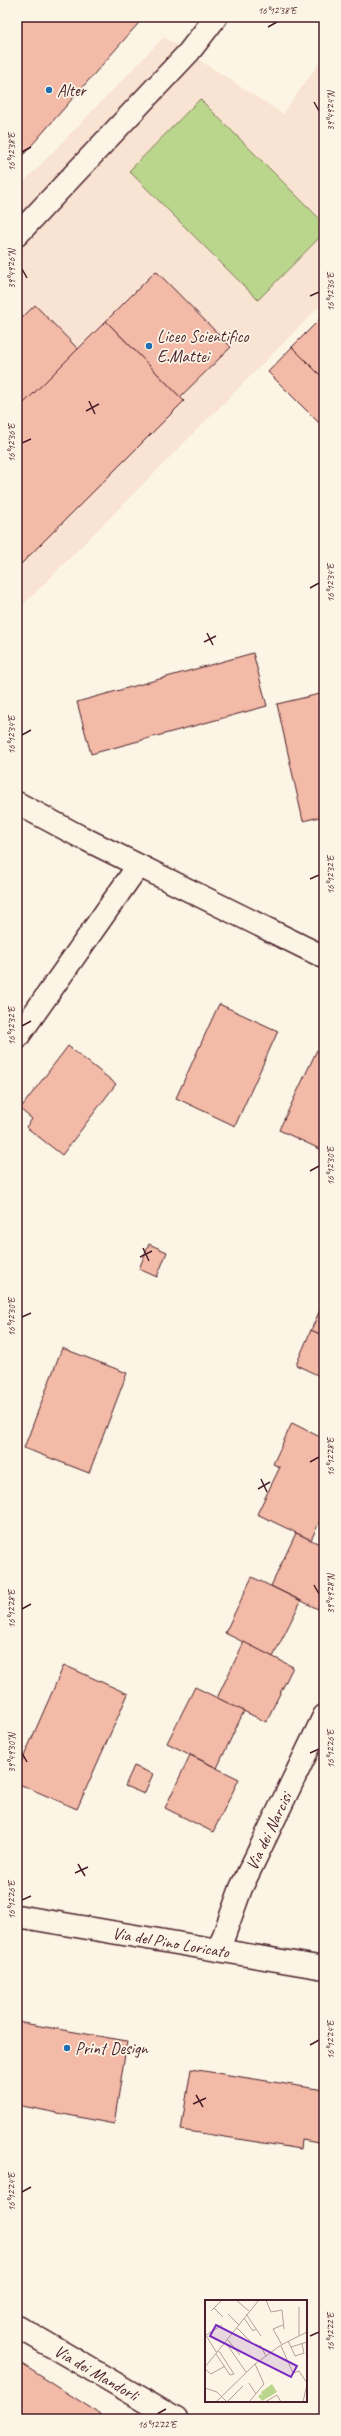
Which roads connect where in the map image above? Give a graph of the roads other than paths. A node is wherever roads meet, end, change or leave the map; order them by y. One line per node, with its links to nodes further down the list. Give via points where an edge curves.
1 (216, 17): 2 (street, via 189,52)
2 (17, 235)
3 (17, 803): 4 (street)
4 (138, 866): 5 (street); 6 (street)
5 (324, 957)
6 (17, 1038)
7 (324, 1716): 9 (street, Via dei Narcisi, via 241,1888)
8 (17, 1916): 9 (street, Via del Pino Loricato)
9 (219, 1949): 10 (street, Via del Pino Loricato)
10 (322, 1962)
11 (17, 2326): 12 (street, Via dei Mandorli)
12 (176, 2419)

